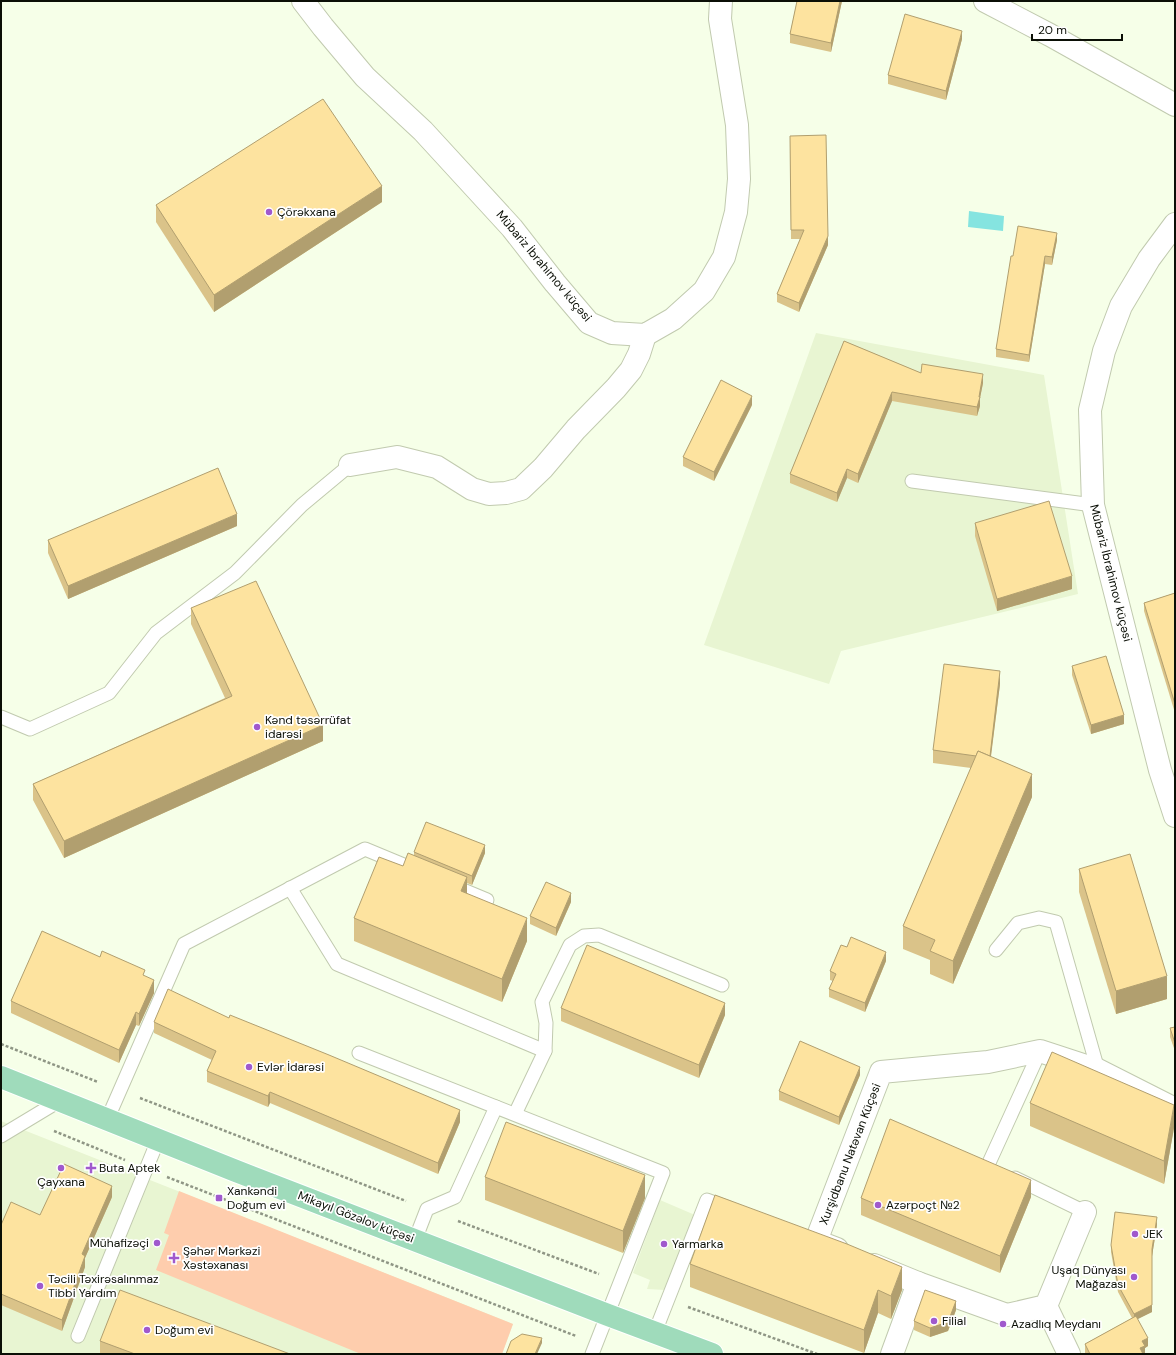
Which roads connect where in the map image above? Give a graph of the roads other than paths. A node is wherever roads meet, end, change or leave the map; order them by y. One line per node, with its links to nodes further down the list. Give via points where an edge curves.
1 (303, 1): 6 (street, Mübariz İbrahimov küçəsi, via 365,77 423,131 512,228 589,323 612,333)
2 (721, 1): 6 (street, via 720,19 737,125 739,179 736,212 724,257 704,291 673,319)
3 (985, 1): 4 (street)
4 (1175, 105)
5 (1175, 224): 9 (street, Mübariz İbrahimov küçəsi, via 1149,259 1121,306 1104,351 1090,410)
6 (645, 335): 7 (street, via 631,370 521,489 489,494 472,489 437,467 398,457)
7 (350, 465): 10 (lane, via 302,505 235,573 156,633 110,693 30,729)
8 (912, 481): 9 (lane)
9 (1093, 505): 11 (street, Mübariz İbrahimov küçəsi, via 1160,770)
10 (1, 717)
11 (1175, 816)
12 (290, 888): 13 (lane, via 365,849); 16 (lane, via 337,964); 25 (lane, via 184,944)
13 (487, 900)
14 (996, 950): 19 (lane, via 1018,923 1039,918 1056,922)
15 (722, 985): 16 (lane, via 599,935 584,936 570,945 542,1002 546,1023)
16 (544, 1051): 24 (lane)
17 (1040, 1051): 19 (street); 29 (lane); 33 (street, Xurşidbanu Natəvan Küçəsi, via 988,1062 881,1072 809,1238)
18 (359, 1053): 22 (lane)
19 (1098, 1070): 23 (street)
20 (1, 1077): 21 (main road, Mikayıl Gözəlov küçəsi)
21 (59, 1101): 25 (main road, Mikayıl Gözəlov küçəsi); 26 (lane)
22 (496, 1107): 24 (lane); 32 (lane, via 455,1197 427,1210)
23 (1175, 1109)
24 (515, 1114): 35 (lane, via 663,1172)
25 (107, 1120): 27 (main road, Mikayıl Gözəlov küçəsi)
26 (1, 1136)
27 (158, 1140): 32 (main road, Mikayıl Gözəlov küçəsi); 37 (lane)
28 (973, 1158): 29 (lane)
29 (988, 1165): 30 (lane)
30 (1085, 1212): 34 (street)
31 (744, 1214): 36 (lane, via 708,1200)
32 (415, 1240): 35 (main road, Mikayıl Gözəlov küçəsi)
33 (918, 1283): 34 (street, Xurşidbanu Natəvan Küçəsi, via 1007,1315); 40 (street)
34 (1046, 1306): 41 (street)
35 (608, 1315): 36 (main road, Mikayıl Gözəlov küçəsi); 38 (lane)
36 (655, 1332): 39 (main road, Mikayıl Gözəlov küçəsi)
37 (78, 1336)
38 (594, 1349)
39 (712, 1354)
40 (892, 1354)
41 (1069, 1354)

